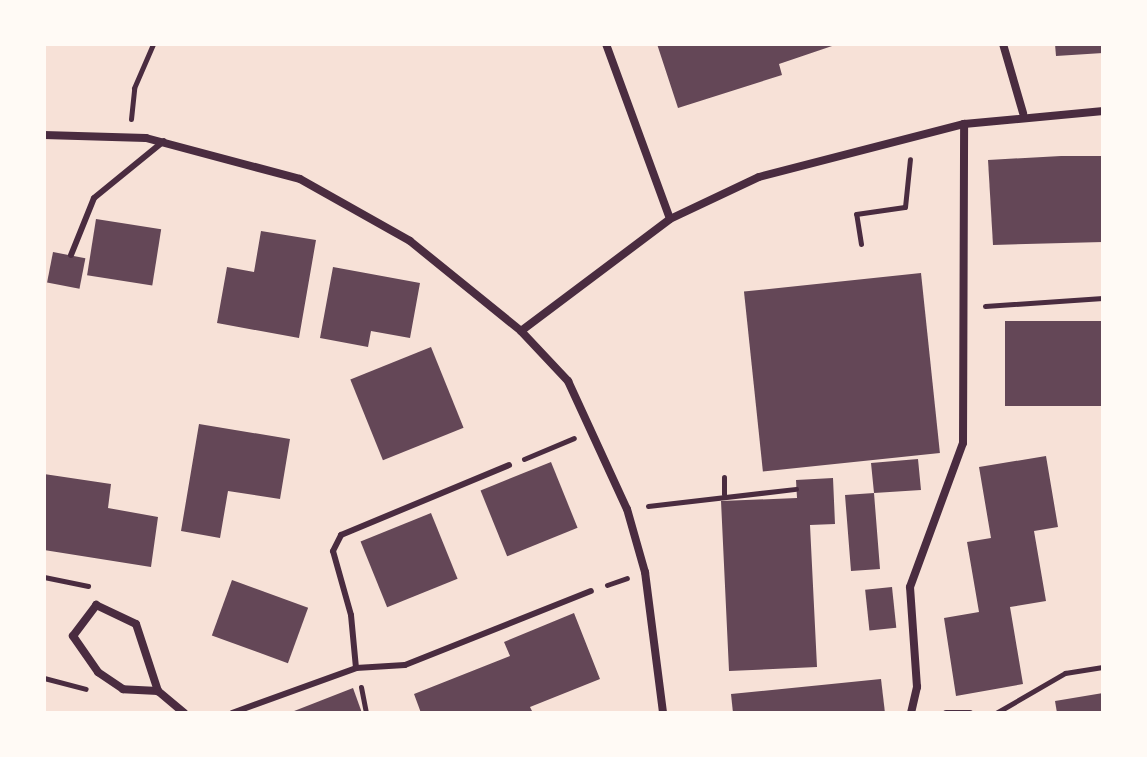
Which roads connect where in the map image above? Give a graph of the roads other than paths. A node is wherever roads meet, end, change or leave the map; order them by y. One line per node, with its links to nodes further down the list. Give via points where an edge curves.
1 (606, 44): 8 (street)
2 (1003, 44): 4 (street)
3 (1103, 111): 4 (street)
4 (1023, 113): 5 (street)
5 (964, 124): 8 (street, via 759,177); 18 (street, via 963,443 910,587 917,687)
6 (44, 135): 7 (street)
7 (164, 141): 9 (lane, via 94,198); 10 (street, via 300,179 410,241)
8 (670, 219): 10 (street)
9 (71, 255)
10 (521, 331): 17 (street, via 568,381 627,509 645,572)
11 (509, 465): 13 (lane, via 341,535 333,551 351,615)
12 (591, 591): 13 (lane, via 405,665)
13 (356, 668): 16 (lane)
14 (158, 691): 14 (street, via 136,624 96,605 73,636 98,672 123,689); 15 (street)
15 (184, 713)
16 (232, 713)
17 (663, 713)
18 (911, 713)
19 (946, 713): 20 (lane)
20 (970, 713)

